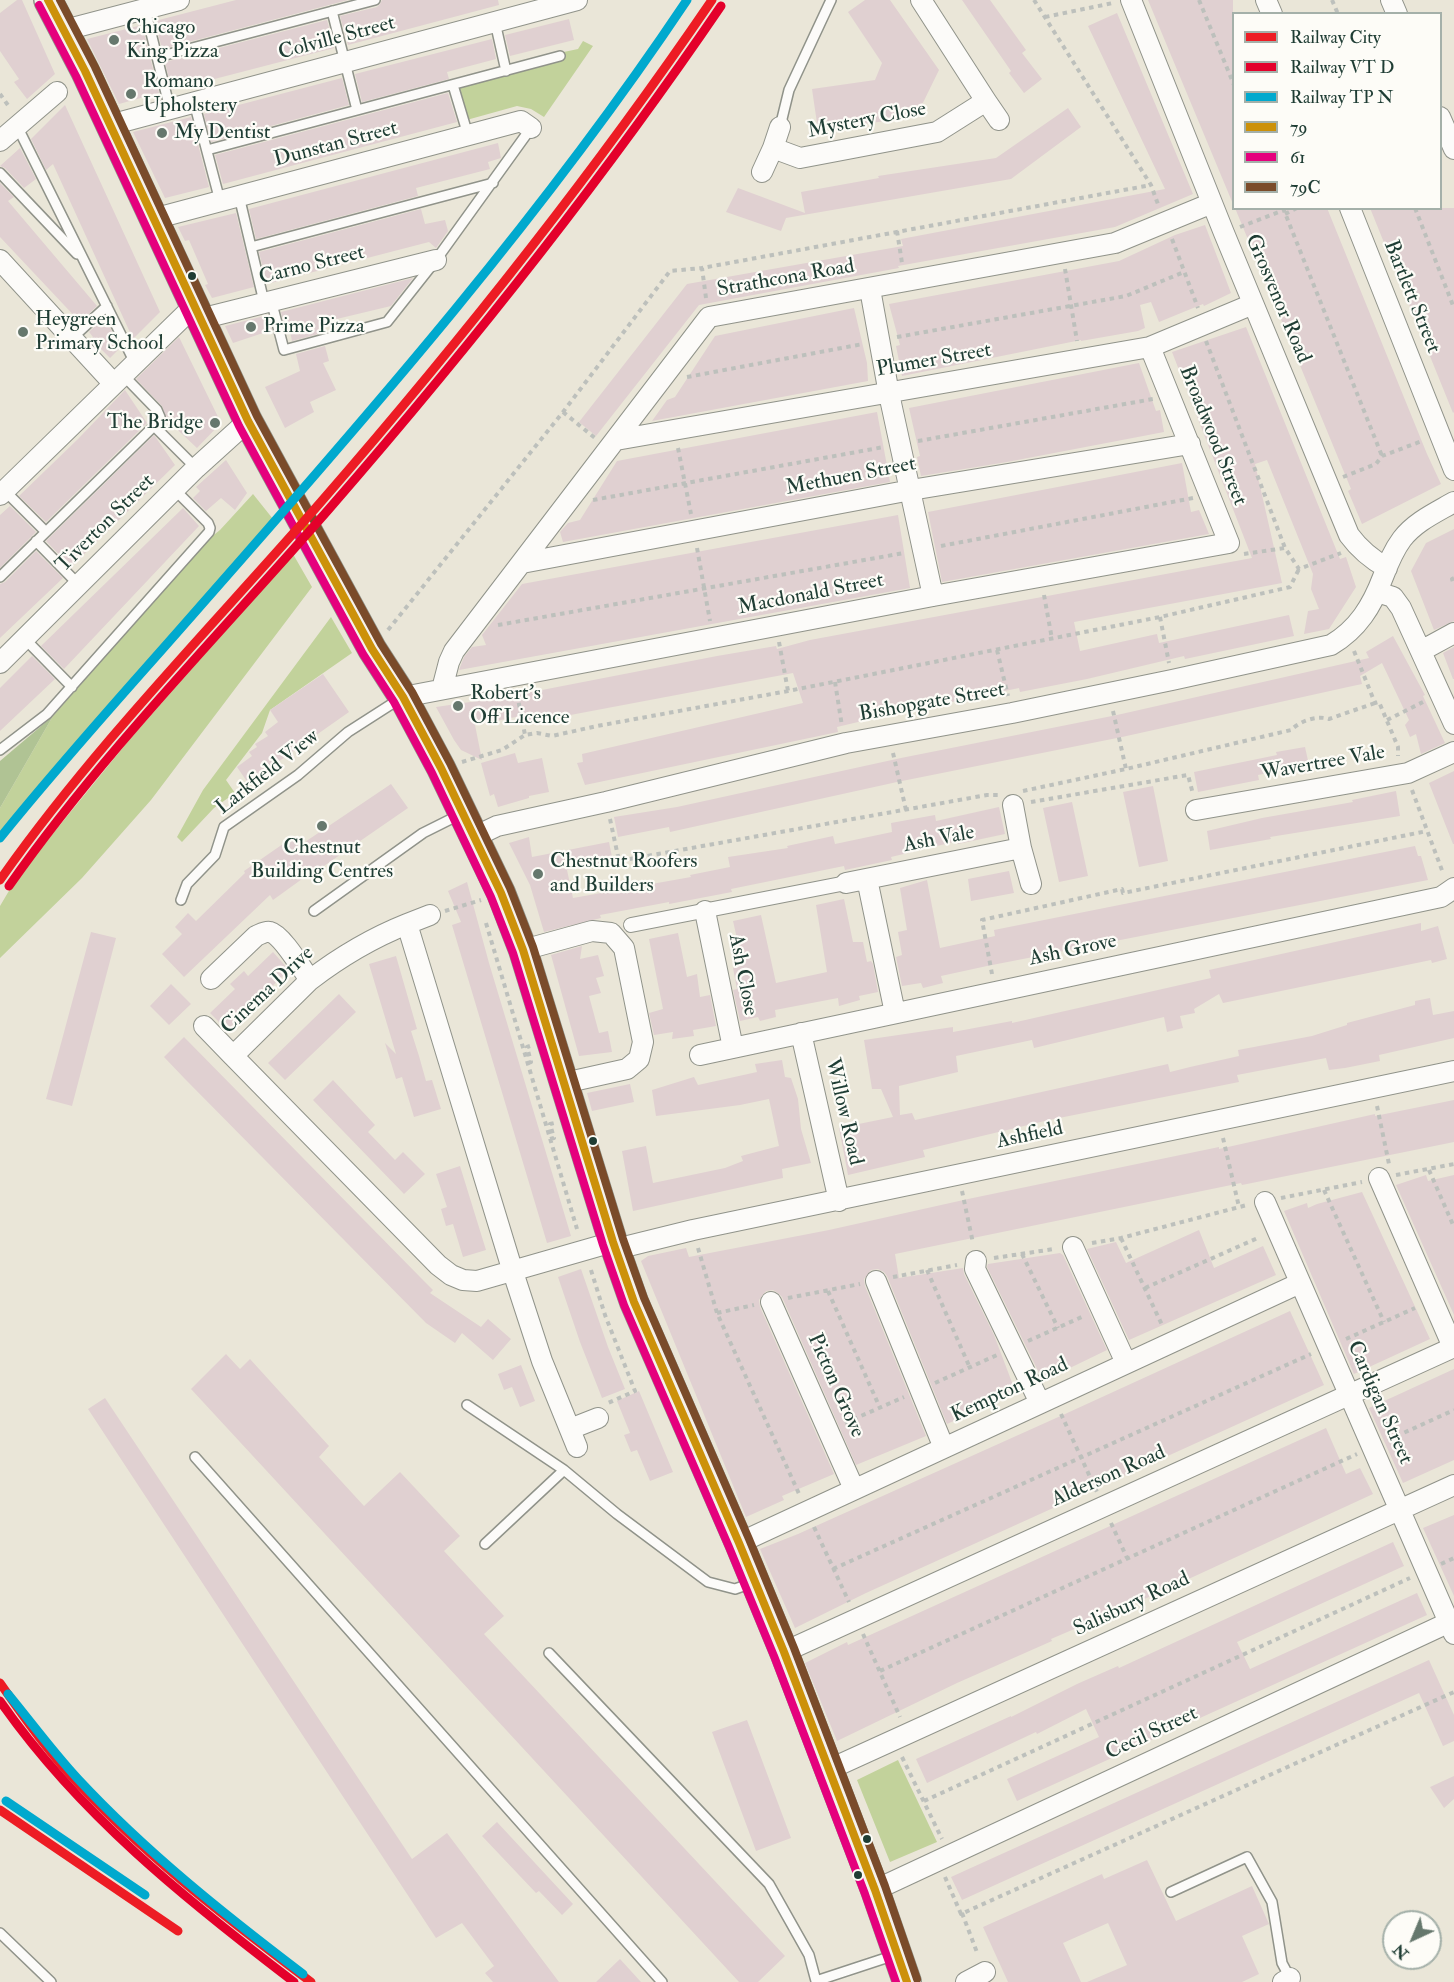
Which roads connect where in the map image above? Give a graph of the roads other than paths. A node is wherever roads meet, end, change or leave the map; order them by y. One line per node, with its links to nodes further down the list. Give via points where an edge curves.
1 (48, 0): 11 (main road)
2 (178, 0): 8 (street)
3 (375, 0): 9 (lane)
4 (577, 0): 10 (street, Colville Street)
5 (831, 0): 26 (lane, via 789,90)
6 (921, 0): 18 (street)
7 (1122, 1): 37 (street, Grosvenor Road)
8 (141, 6): 11 (street); 13 (lane)
9 (332, 11): 13 (lane); 14 (lane)
10 (495, 22): 14 (street, Colville Street); 15 (lane)
11 (65, 30): 24 (main road)
12 (560, 56): 15 (lane)
13 (158, 57): 20 (lane)
14 (344, 62): 19 (street, Colville Street); 21 (lane)
15 (506, 71): 16 (lane)
16 (453, 85): 21 (lane); 28 (lane)
17 (57, 92): 25 (street)
18 (986, 101): 22 (street); 30 (street, Mystery Close, via 937,132 800,158)
19 (194, 102): 20 (street, Colville Street); 32 (lane)
20 (170, 109): 24 (street, Colville Street)
21 (357, 110): 32 (lane)
22 (999, 120)
23 (1442, 122): 31 (street)
24 (110, 125): 39 (main road)
25 (17, 126): 29 (street); 43 (lane)
26 (780, 127): 30 (street)
27 (531, 128): 28 (street, Dunstan Street, via 521,121); 35 (lane)
28 (468, 135): 36 (street, Dunstan Street)
29 (0, 141)
30 (773, 148): 33 (street)
31 (1454, 149)
32 (207, 150): 36 (lane)
33 (762, 172)
34 (0, 173): 43 (lane)
35 (493, 183): 40 (lane); 42 (lane)
36 (229, 199): 39 (street, Dunstan Street); 40 (lane)
37 (1212, 203): 44 (street, Strathcona Road, via 1115,243); 46 (street, Grosvenor Road)
38 (1351, 210): 58 (street, Bartlett Street)
39 (153, 219): 48 (main road)
40 (251, 247): 45 (lane)
41 (0, 260): 49 (street)
42 (436, 260): 45 (street, Carno Street); 45 (lane, via 387,322 284,350)
43 (85, 262): 47 (lane)
44 (870, 289): 52 (street); 55 (street, Strathcona Road, via 709,317)
45 (267, 301): 48 (street, Carno Street)
46 (1253, 304): 50 (street, Plumer Street); 67 (street, Grosvenor Road, via 1350,535 1371,559)
47 (107, 306): 49 (lane); 51 (lane)
48 (197, 313): 51 (street); 53 (main road)
49 (71, 339): 51 (street)
50 (1150, 347): 52 (street, Plumer Street); 56 (street, Broadwood Street)
51 (124, 374): 54 (lane, via 157,410 160,417); 61 (street)
52 (889, 394): 55 (street, Plumer Street); 60 (street)
53 (248, 421): 57 (street, Tiverton Street); 78 (main road, via 372,649)
54 (154, 426): 57 (lane); 63 (lane)
55 (612, 444): 66 (street, Strathcona Road)
56 (1190, 444): 60 (street, Methuen Street); 65 (street, Broadwood Street)
57 (196, 468): 59 (street, Tiverton Street)
58 (1454, 470)
59 (175, 490): 69 (street, Tiverton Street); 76 (lane, via 208,523 209,532)
60 (911, 490): 66 (street, Methuen Street); 71 (street)
61 (2, 493): 63 (lane)
62 (1454, 502): 67 (street, Bishopgate Street, via 1420,521 1395,550)
63 (46, 532): 64 (lane)
64 (36, 541): 68 (lane); 69 (lane)
65 (1229, 543): 71 (street, Macdonald Street)
66 (522, 563): 77 (street, Strathcona Road, via 454,651)
67 (1387, 568): 70 (street, Bishopgate Street)
68 (0, 577)
69 (79, 585): 73 (street, Tiverton Street)
70 (1377, 592): 74 (street, via 1393,597); 85 (street, Bishopgate Street, via 1368,610 1347,634 1331,645 1012,713 846,743 497,826)
71 (933, 596): 77 (street, Macdonald Street)
72 (1454, 633): 74 (street)
73 (25, 639): 75 (street, Tiverton Street); 76 (lane)
74 (1421, 651): 79 (street)
75 (0, 663)
76 (72, 687): 80 (lane, via 47,714)
77 (442, 689): 78 (street, Macdonald Street)
78 (403, 697): 84 (main road); 91 (lane, Larkfield View, via 348,732 298,775 224,827 215,855 187,884)
79 (1454, 724)
80 (0, 750)
81 (1454, 752): 83 (street, Wavertree Vale, via 1402,774)
82 (1012, 797): 86 (street)
83 (1196, 810)
84 (463, 813): 85 (main road); 92 (lane, via 423,832)
85 (474, 837): 97 (main road)
86 (1021, 848): 87 (street, Ash Vale); 89 (street)
87 (867, 879): 88 (street, Ash Vale); 100 (street)
88 (846, 883): 93 (street)
89 (1031, 884)
90 (1453, 889): 100 (street, Ash Grove, via 1441,897)
91 (181, 900)
92 (314, 911)
93 (705, 911): 96 (street); 103 (street, Ash Close)
94 (430, 915): 95 (street, Cinema Drive)
95 (407, 924): 99 (street, Cinema Drive, via 340,958); 114 (street)
96 (631, 925)
97 (523, 950): 107 (main road); 107 (street, via 592,931 611,933 624,948 644,1042 639,1059 627,1070)
98 (211, 979): 99 (street, via 256,936 272,932)
99 (310, 980): 105 (street, Cinema Drive)
100 (895, 1013): 102 (street, Ash Grove)
101 (204, 1026): 105 (street)
102 (801, 1033): 103 (street, Ash Grove); 109 (street, Willow Road)
103 (733, 1048): 104 (street, Ash Grove)
104 (700, 1055)
105 (233, 1056): 114 (street, Cinema Drive, via 438,1265 463,1280 477,1281)
106 (1454, 1071): 109 (street, Ashfield)
107 (564, 1083): 111 (main road)
108 (1384, 1172): 118 (street)
109 (838, 1201): 111 (street, Ashfield)
110 (1265, 1202): 116 (street, Cardigan Street)
111 (614, 1245): 114 (street, Cinema Drive); 130 (main road, via 634,1302)
112 (1073, 1247): 119 (street)
113 (976, 1261): 121 (street, via 975,1269 1012,1348)
114 (513, 1272): 123 (street, via 542,1361 574,1438)
115 (876, 1281): 124 (street)
116 (1300, 1282): 119 (street, Kempton Road); 120 (street, Cardigan Street)
117 (771, 1302): 128 (street, Picton Grove)
118 (1454, 1347): 120 (street, Alderson Road)
119 (1126, 1363): 121 (street, Kempton Road)
120 (1349, 1395): 129 (street, Cardigan Street); 134 (street, Alderson Road)
121 (1046, 1400): 124 (street, Kempton Road)
122 (467, 1404): 126 (lane)
123 (598, 1418)
124 (944, 1448): 128 (street, Kempton Road)
125 (195, 1457): 145 (lane)
126 (564, 1470): 131 (lane); 132 (lane, via 708,1582 735,1589)
127 (1454, 1485): 129 (street, Salisbury Road)
128 (854, 1490): 130 (street, Kempton Road)
129 (1400, 1509): 133 (street, Cardigan Street); 136 (street, Salisbury Road)
130 (739, 1543): 132 (main road)
131 (485, 1544)
132 (754, 1582): 134 (main road)
133 (1452, 1626): 137 (street, Cecil Street)
134 (784, 1652): 136 (main road)
135 (549, 1653): 143 (lane, via 769,1884 809,1955)
136 (830, 1769): 137 (main road)
137 (875, 1890): 140 (main road)
138 (1171, 1892): 142 (lane, via 1247,1857 1272,1902)
139 (0, 1933): 144 (lane)
140 (898, 1954): 143 (lane); 146 (main road)
141 (985, 1972): 147 (street)
142 (1286, 1980)
143 (815, 1981)
144 (51, 1982)
145 (662, 1982)
146 (908, 1982)
147 (966, 1982)

